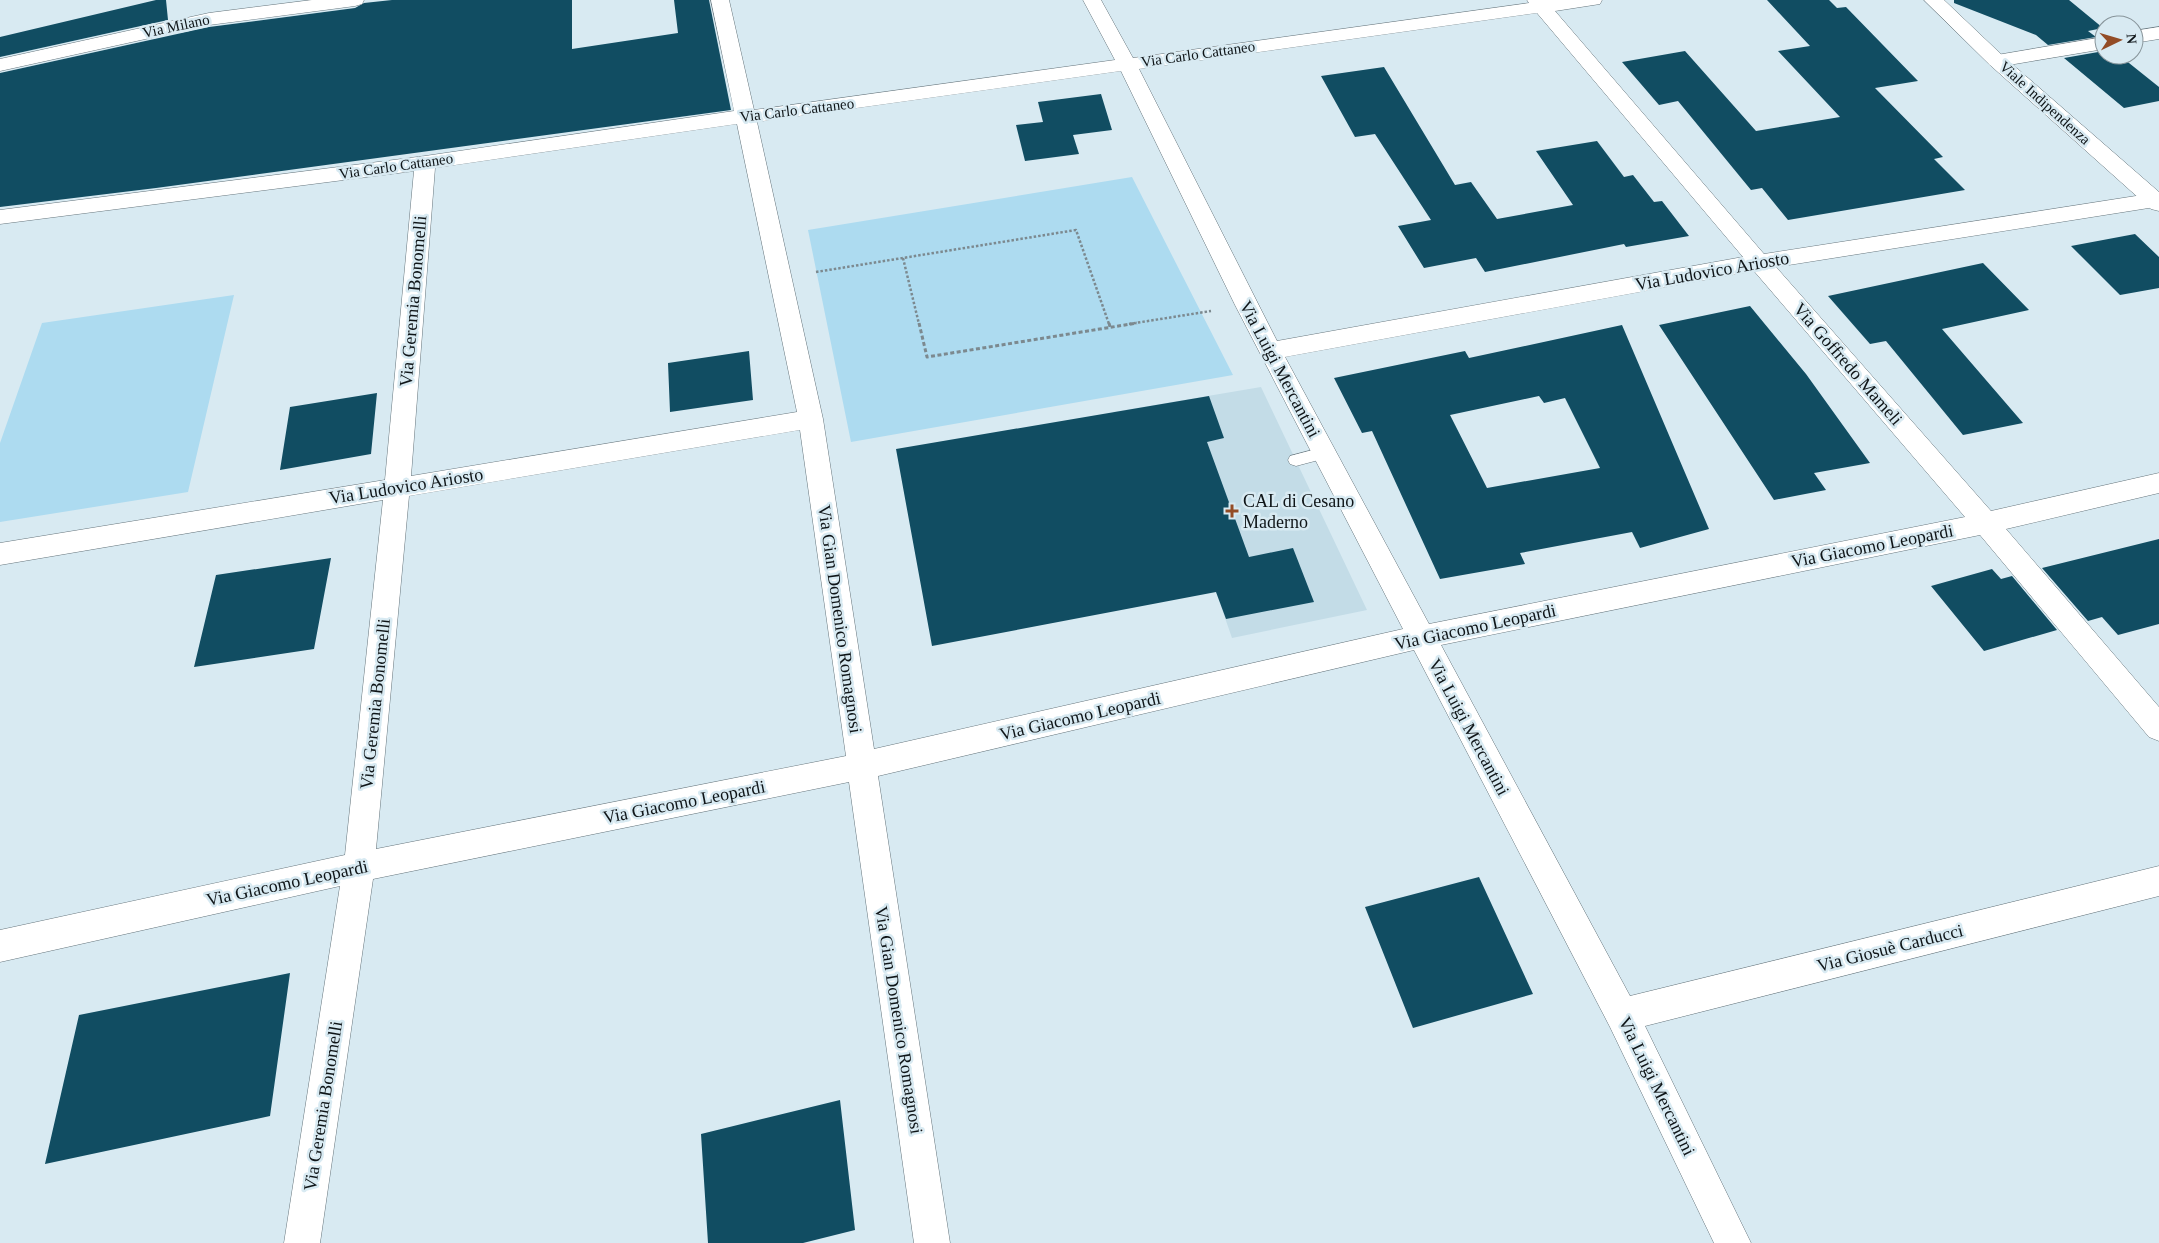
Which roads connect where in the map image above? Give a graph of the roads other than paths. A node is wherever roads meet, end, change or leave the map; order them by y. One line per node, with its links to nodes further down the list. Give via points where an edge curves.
1 (355, 0): 12 (street, Via Milano, via 209,19)
2 (720, 0): 13 (street, Via Gian Domenico Romagnosi)
3 (1092, 0): 11 (street, Via Luigi Mercantini)
4 (1593, 0): 6 (street, Via Carlo Cattaneo)
5 (1933, 0): 10 (street, Viale Indipendenza)
6 (1539, 3): 11 (street, Via Carlo Cattaneo); 17 (street, Via Goffredo Mameli)
7 (2159, 33): 8 (street)
8 (2144, 35)
9 (2094, 44): 10 (street)
10 (1997, 61): 15 (street, Viale Indipendenza)
11 (1127, 64): 13 (street, Via Carlo Cattaneo); 18 (street, Via Luigi Mercantini)
12 (0, 65)
13 (744, 117): 14 (street, Via Carlo Cattaneo); 19 (street, Via Gian Domenico Romagnosi)
14 (424, 162): 16 (street, Via Carlo Cattaneo); 23 (street, Via Geremia Bonomelli)
15 (2157, 202): 17 (street, Via Ludovico Ariosto)
16 (0, 216)
17 (1759, 262): 18 (street, Via Ludovico Ariosto); 24 (street, Via Goffredo Mameli)
18 (1270, 350): 20 (street, Via Luigi Mercantini)
19 (811, 419): 23 (street, Via Ludovico Ariosto); 28 (street, Via Gian Domenico Romagnosi)
20 (1324, 453): 21 (lane); 26 (street, Via Luigi Mercantini)
21 (1296, 460)
22 (2159, 483): 24 (street, Via Giacomo Leopardi)
23 (397, 488): 25 (street, Via Ludovico Ariosto); 29 (street, Via Geremia Bonomelli)
24 (1986, 523): 26 (street, Via Giacomo Leopardi); 27 (street, Via Goffredo Mameli)
25 (0, 554)
26 (1421, 637): 28 (street, Via Giacomo Leopardi); 32 (street, Via Luigi Mercantini)
27 (2159, 728)
28 (861, 766): 29 (street, Via Giacomo Leopardi); 34 (street, Via Gian Domenico Romagnosi)
29 (359, 866): 31 (street, Via Giacomo Leopardi); 33 (street, Via Geremia Bonomelli)
30 (2159, 881): 32 (street, Via Giosuè Carducci)
31 (0, 946)
32 (1622, 1015): 35 (street, Via Luigi Mercantini)
33 (302, 1243)
34 (932, 1243)
35 (1733, 1243)

